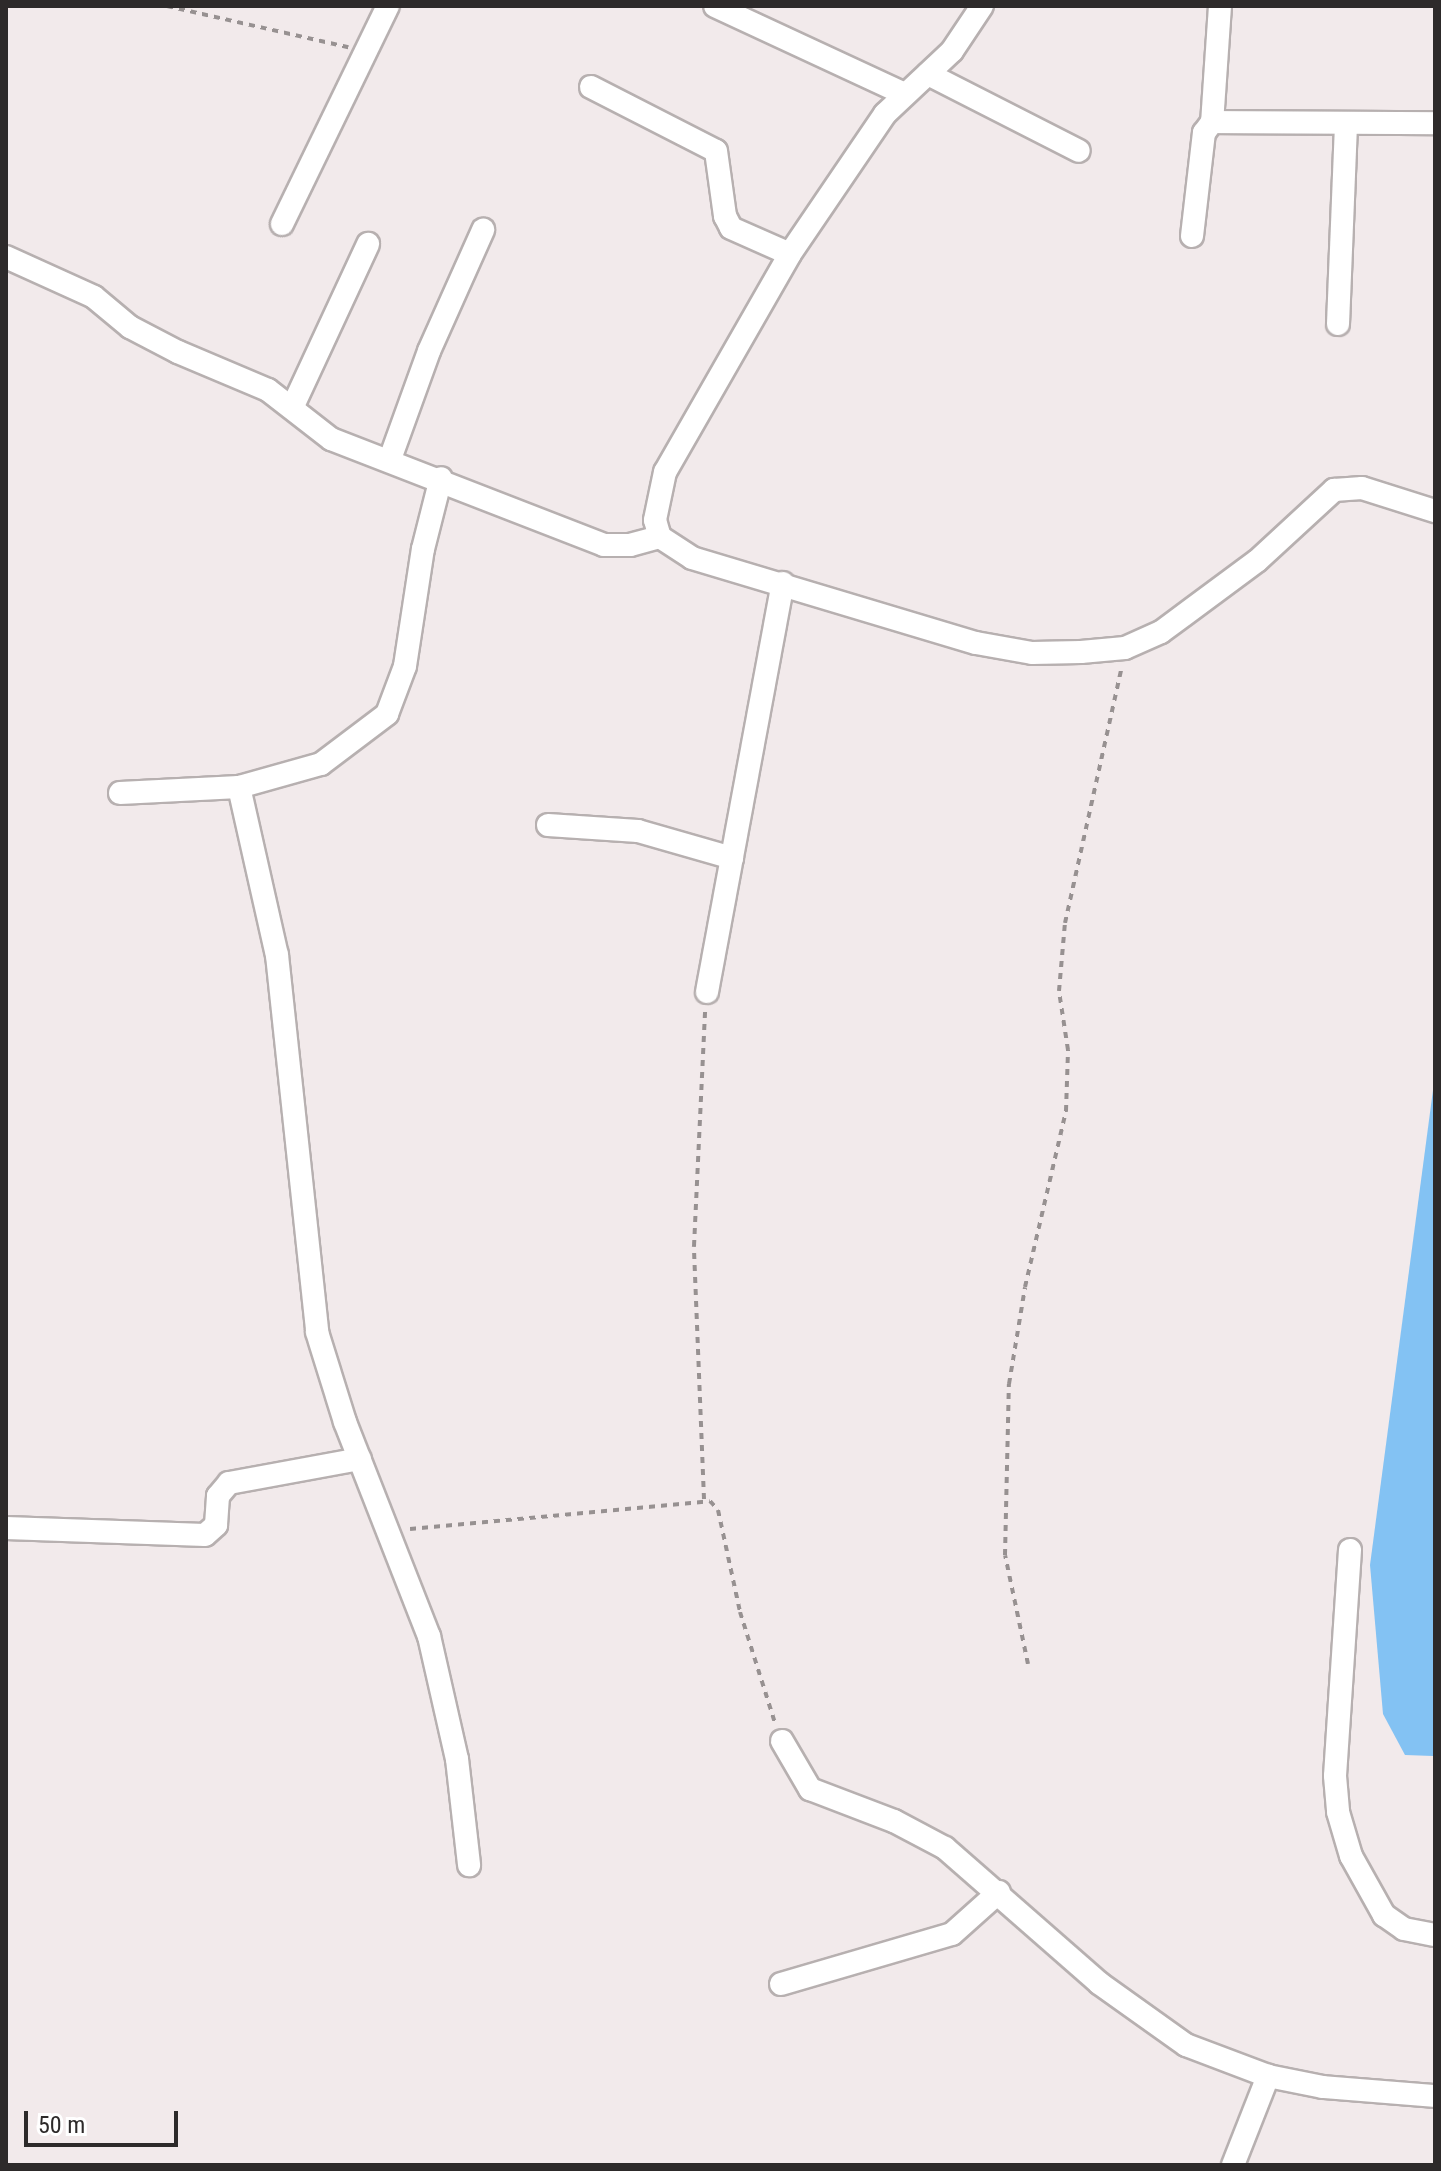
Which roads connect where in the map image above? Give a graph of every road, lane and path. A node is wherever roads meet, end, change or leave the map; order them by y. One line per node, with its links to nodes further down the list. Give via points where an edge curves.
1 (167, 6): 6 (path)
2 (388, 6): 6 (street)
3 (715, 6): 9 (street)
4 (982, 6): 7 (street, via 952,51)
5 (1220, 6): 10 (street)
6 (368, 50): 14 (street)
7 (928, 74): 9 (street); 13 (street)
8 (591, 87): 18 (street, via 716,151 731,228)
9 (905, 94): 18 (street, via 863,142)
10 (1212, 122): 11 (street); 16 (street, via 1204,133)
11 (1346, 123): 12 (street); 20 (street)
12 (1435, 123)
13 (1079, 151)
14 (282, 224)
15 (483, 230): 22 (street, via 429,351)
16 (1192, 236)
17 (368, 244): 21 (street)
18 (790, 254): 25 (street, via 665,472 655,520)
19 (6, 257): 21 (street, via 94,297 130,327 268,390)
20 (1338, 324)
21 (292, 408): 22 (street, via 331,439)
22 (390, 459): 23 (street)
23 (441, 478): 25 (street, via 604,545); 28 (street, via 415,587 405,666 387,714 321,764)
24 (1435, 511): 27 (street, via 1362,488 1334,490 1223,589 1161,632)
25 (660, 537): 26 (street, via 692,558)
26 (783, 583): 27 (street, via 976,643 1032,653); 31 (street)
27 (1125, 648): 38 (path, via 1065,923 1059,991 1068,1050 1066,1111 1025,1287 1009,1384 1005,1555)
28 (239, 787): 29 (street); 33 (street, via 277,955 317,1332)
29 (120, 793)
30 (548, 825): 31 (street, via 638,831)
31 (732, 858): 32 (street)
32 (707, 992): 34 (path, via 694,1246)
33 (360, 1459): 35 (street, via 229,1483 218,1496 216,1525 205,1535); 36 (street)
34 (704, 1499): 36 (path); 39 (path, via 718,1510 747,1639)
35 (6, 1528)
36 (392, 1531): 40 (street, via 447,1704)
37 (1350, 1550): 42 (street, via 1335,1776 1338,1812 1351,1856 1384,1915 1404,1929)
38 (1028, 1664)
39 (782, 1741): 41 (street, via 810,1789 920,1833)
40 (469, 1865)
41 (999, 1892): 43 (street, via 952,1934); 44 (street, via 1099,1983 1176,2038 1220,2062)
42 (1435, 1935)
43 (781, 1984)
44 (1268, 2076): 45 (street); 46 (street)
45 (1435, 2096)
46 (1233, 2165)

